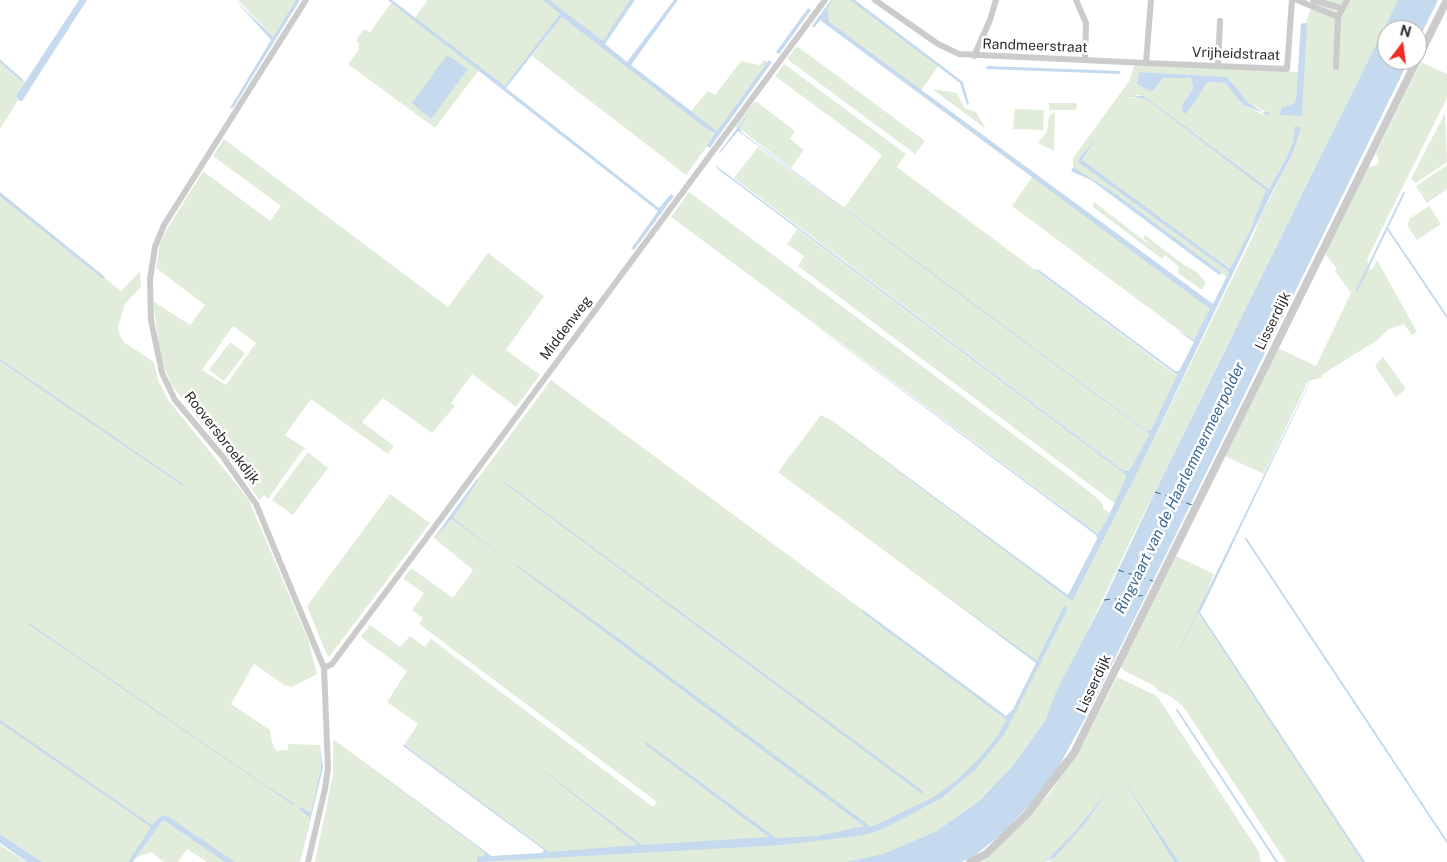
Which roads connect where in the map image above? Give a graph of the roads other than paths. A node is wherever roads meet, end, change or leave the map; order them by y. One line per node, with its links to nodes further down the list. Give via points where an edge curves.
1 (306, 0): 22 (street, Rooversbroekdijk, via 164,226 152,260 151,302 157,357 175,400 223,457 256,504)
2 (825, 0): 22 (street, Middenweg, via 332,664)
3 (875, 0): 16 (street, Randmeerstraat, via 948,50)
4 (996, 0): 16 (street)
5 (1076, 0): 17 (street, via 1086,23)
6 (1151, 0): 18 (street)
7 (1292, 0): 19 (street, Vrijheidstraat, via 1287,69)
8 (1297, 0): 13 (street)
9 (1313, 0): 12 (street)
10 (1347, 0): 12 (street)
11 (1446, 0): 15 (street, Lisserdijk)
12 (1341, 8): 13 (street)
13 (1338, 17): 20 (street)
14 (1220, 21): 19 (street)
15 (1427, 39)
16 (974, 56): 17 (street, Randmeerstraat)
17 (1085, 60): 18 (street, Randmeerstraat)
18 (1146, 63): 19 (street, Vrijheidstraat)
19 (1218, 66)
20 (1336, 67)
21 (1412, 70): 24 (street, Lisserdijk, via 1074,753 1027,814 986,854)
22 (324, 668): 23 (street, Rooversbroekdijk, via 328,768)
23 (308, 862)
24 (970, 862)

